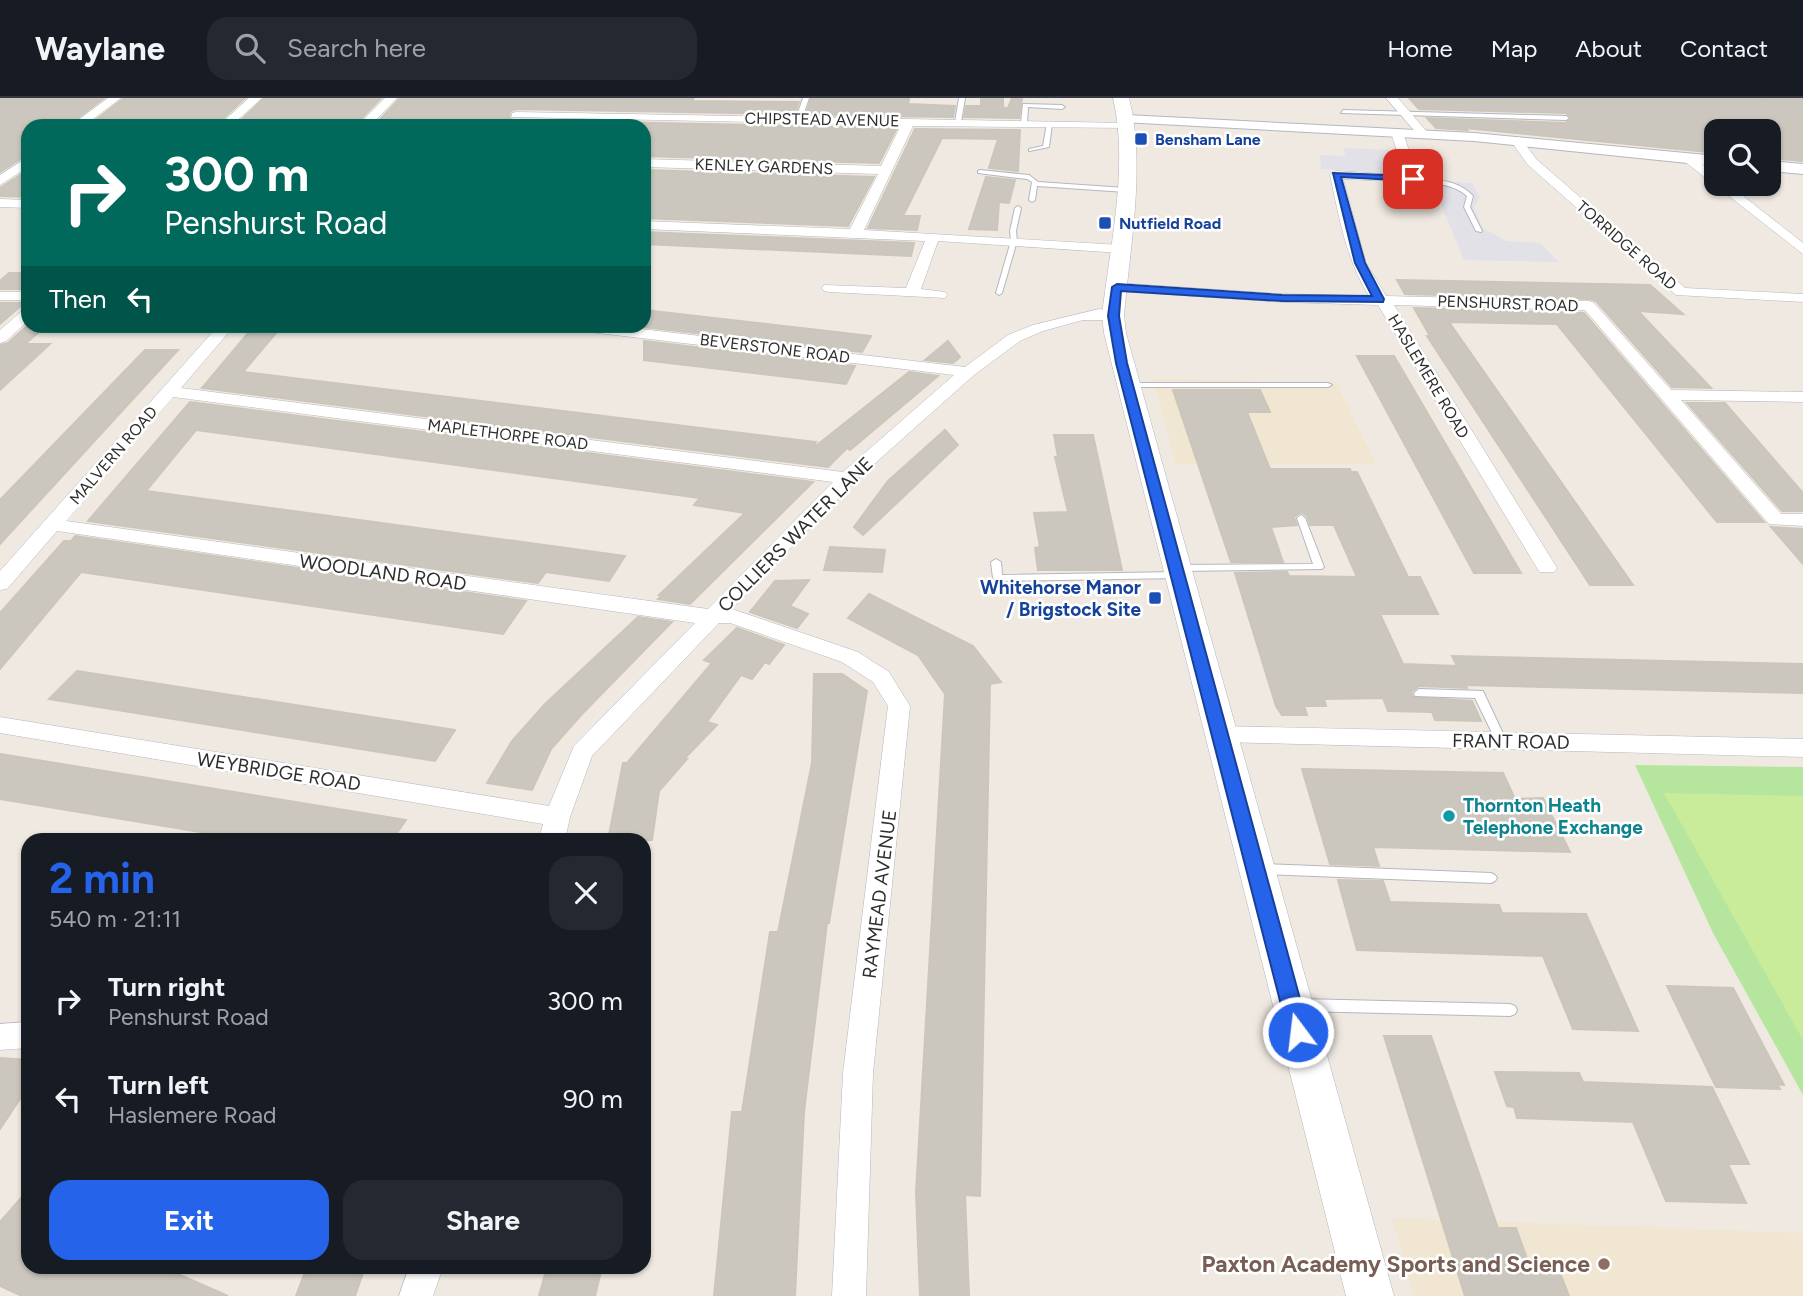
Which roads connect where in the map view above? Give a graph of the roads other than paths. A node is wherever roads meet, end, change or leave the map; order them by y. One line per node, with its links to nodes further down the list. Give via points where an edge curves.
1 (115, 98): 13 (street)
2 (256, 98): 14 (street)
3 (391, 98): 15 (street)
4 (806, 98): 17 (lane)
5 (962, 98): 19 (lane)
6 (1392, 98): 9 (street)
7 (1062, 107): 20 (lane, via 1025,105)
8 (1343, 112): 9 (lane)
9 (1404, 113): 12 (lane); 23 (street)
10 (1125, 114): 21 (street, CHIPSTEAD AVENUE); 22 (street); 38 (main road)
11 (644, 116): 16 (street, CHIPSTEAD AVENUE, via 520,111); 17 (street, CHIPSTEAD AVENUE)
12 (1566, 118)
13 (86, 119)
14 (232, 119)
15 (370, 119)
16 (514, 119)
17 (799, 119): 18 (street, CHIPSTEAD AVENUE)
18 (909, 121): 19 (street, CHIPSTEAD AVENUE); 32 (street)
19 (958, 122): 20 (street, CHIPSTEAD AVENUE)
20 (1024, 123): 21 (street, CHIPSTEAD AVENUE)
21 (1049, 124): 25 (lane, via 1046,147)
22 (1397, 133): 23 (street); 35 (street)
23 (1423, 134): 24 (street)
24 (1517, 141): 26 (street); 57 (street, TORRIDGE ROAD, via 1532,162 1681,292)
25 (1031, 150)
26 (1688, 158): 27 (street); 33 (street)
27 (1704, 160)
28 (651, 163): 32 (street, KENLEY GARDENS)
29 (21, 166): 36 (street)
30 (1781, 167): 31 (street)
31 (1803, 169)
32 (884, 170): 46 (street)
33 (1704, 171)
34 (981, 172): 37 (lane, via 1025,175)
35 (1413, 179): 45 (lane, via 1467,191 1471,196 1467,207); 58 (street, HASLEMERE ROAD, via 1336,174 1360,263)
36 (0, 181)
37 (1035, 184): 38 (lane); 40 (lane)
38 (1126, 190): 49 (main road)
39 (1736, 196): 50 (street)
40 (1032, 200)
41 (0, 203): 42 (street)
42 (21, 204)
43 (1018, 208): 48 (lane)
44 (651, 225): 46 (street)
45 (1479, 231)
46 (855, 234): 47 (street)
47 (933, 237): 48 (street); 52 (street)
48 (1014, 241): 49 (street); 53 (lane)
49 (1121, 249): 59 (main road)
50 (1803, 250)
51 (829, 288): 52 (street)
52 (912, 293): 54 (street)
53 (999, 293)
54 (940, 295)
55 (0, 296): 56 (street)
56 (21, 296)
57 (1803, 298)
58 (1379, 299): 59 (street, PENSHURST ROAD); 68 (street, PENSHURST ROAD, via 1589,306); 75 (street, HASLEMERE ROAD)
59 (1115, 301): 64 (street, COLLIERS WATER LANE, via 1091,315 1014,338); 65 (main road, via 1115,333)
60 (21, 319): 63 (street)
61 (220, 333): 67 (street, MALVERN ROAD)
62 (640, 333): 64 (street, BEVERSTONE ROAD)
63 (0, 338)
64 (968, 372): 70 (street, COLLIERS WATER LANE)
65 (1128, 385): 66 (lane); 76 (main road)
66 (1328, 385)
67 (169, 391): 70 (street, MAPLETHORPE ROAD); 73 (street, MALVERN ROAD)
68 (1666, 395): 69 (street); 72 (street, PENSHURST ROAD, via 1776,520)
69 (1803, 397)
70 (847, 478): 78 (street, COLLIERS WATER LANE)
71 (1301, 518): 76 (lane, via 1319,567)
72 (1803, 520)
73 (52, 525): 77 (street, MALVERN ROAD); 78 (street, WOODLAND ROAD, via 696,616)
74 (996, 562): 76 (lane, via 998,578)
75 (1547, 568)
76 (1177, 572): 81 (main road)
77 (0, 584)
78 (715, 615): 84 (street, COLLIERS WATER LANE, via 582,752); 93 (street, RAYMEAD AVENUE, via 732,616 849,657 881,677 899,706 858,1073)
79 (1419, 693): 82 (lane, via 1479,694)
80 (0, 725): 84 (street, WEYBRIDGE ROAD)
81 (1220, 734): 82 (street, FRANT ROAD); 85 (main road)
82 (1500, 740): 83 (street, FRANT ROAD)
83 (1803, 748)
84 (555, 829)
85 (1256, 869): 86 (lane); 87 (main road)
86 (1491, 878)
87 (1292, 1005): 88 (lane); 94 (main road)
88 (1510, 1010)
89 (21, 1036): 90 (street)
90 (0, 1037)
91 (424, 1274): 92 (street)
92 (416, 1296)
93 (849, 1296)
94 (1370, 1296)

